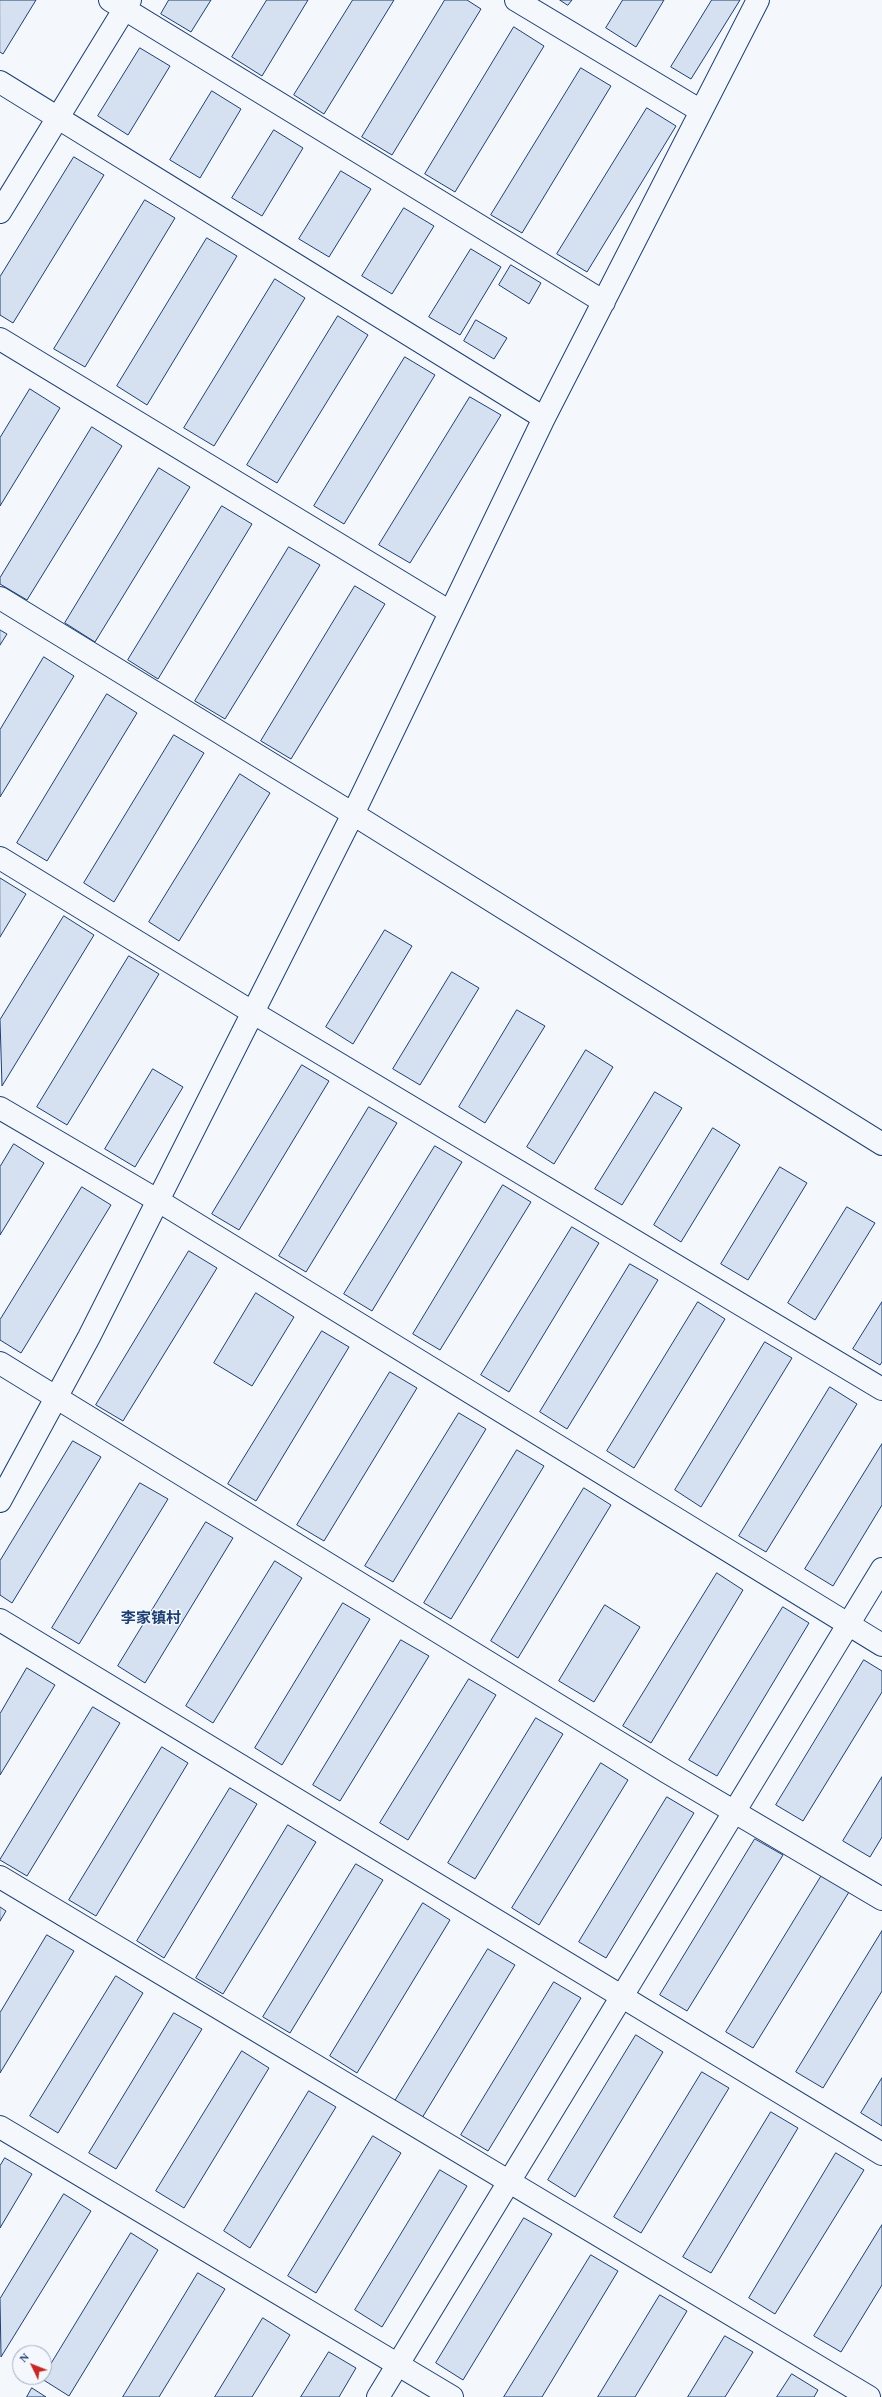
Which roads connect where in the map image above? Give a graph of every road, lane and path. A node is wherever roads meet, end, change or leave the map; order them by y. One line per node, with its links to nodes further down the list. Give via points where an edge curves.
1 (516, 0): 5 (street)
2 (758, 0): 5 (street)
3 (121, 3): 6 (street); 8 (street)
4 (0, 82): 6 (street)
5 (701, 111): 8 (street)
6 (58, 117): 7 (street); 10 (street)
7 (0, 212)
8 (604, 302): 10 (street)
9 (0, 339): 12 (street)
10 (544, 418): 12 (street)
11 (0, 598): 13 (street)
12 (450, 612): 13 (street)
13 (353, 814): 15 (street); 17 (street)
14 (0, 858): 15 (street)
15 (252, 1012): 18 (street); 20 (street)
16 (0, 1108): 18 (street)
17 (882, 1144)
18 (157, 1200): 21 (street); 25 (street)
19 (0, 1363): 21 (street)
20 (882, 1388)
21 (56, 1397): 22 (street); 27 (street)
22 (0, 1501)
23 (882, 1570): 25 (street)
24 (0, 1620): 30 (street)
25 (848, 1624): 26 (street); 27 (street)
26 (882, 1645)
27 (734, 1812): 29 (street); 30 (street)
28 (0, 1877): 33 (street)
29 (882, 1899)
30 (622, 1996): 32 (street); 33 (street)
31 (0, 2127): 34 (street)
32 (882, 2154)
33 (509, 2182): 34 (street); 37 (street)
34 (398, 2364): 35 (street); 36 (street)
35 (378, 2397)
36 (452, 2397)
37 (869, 2397)

